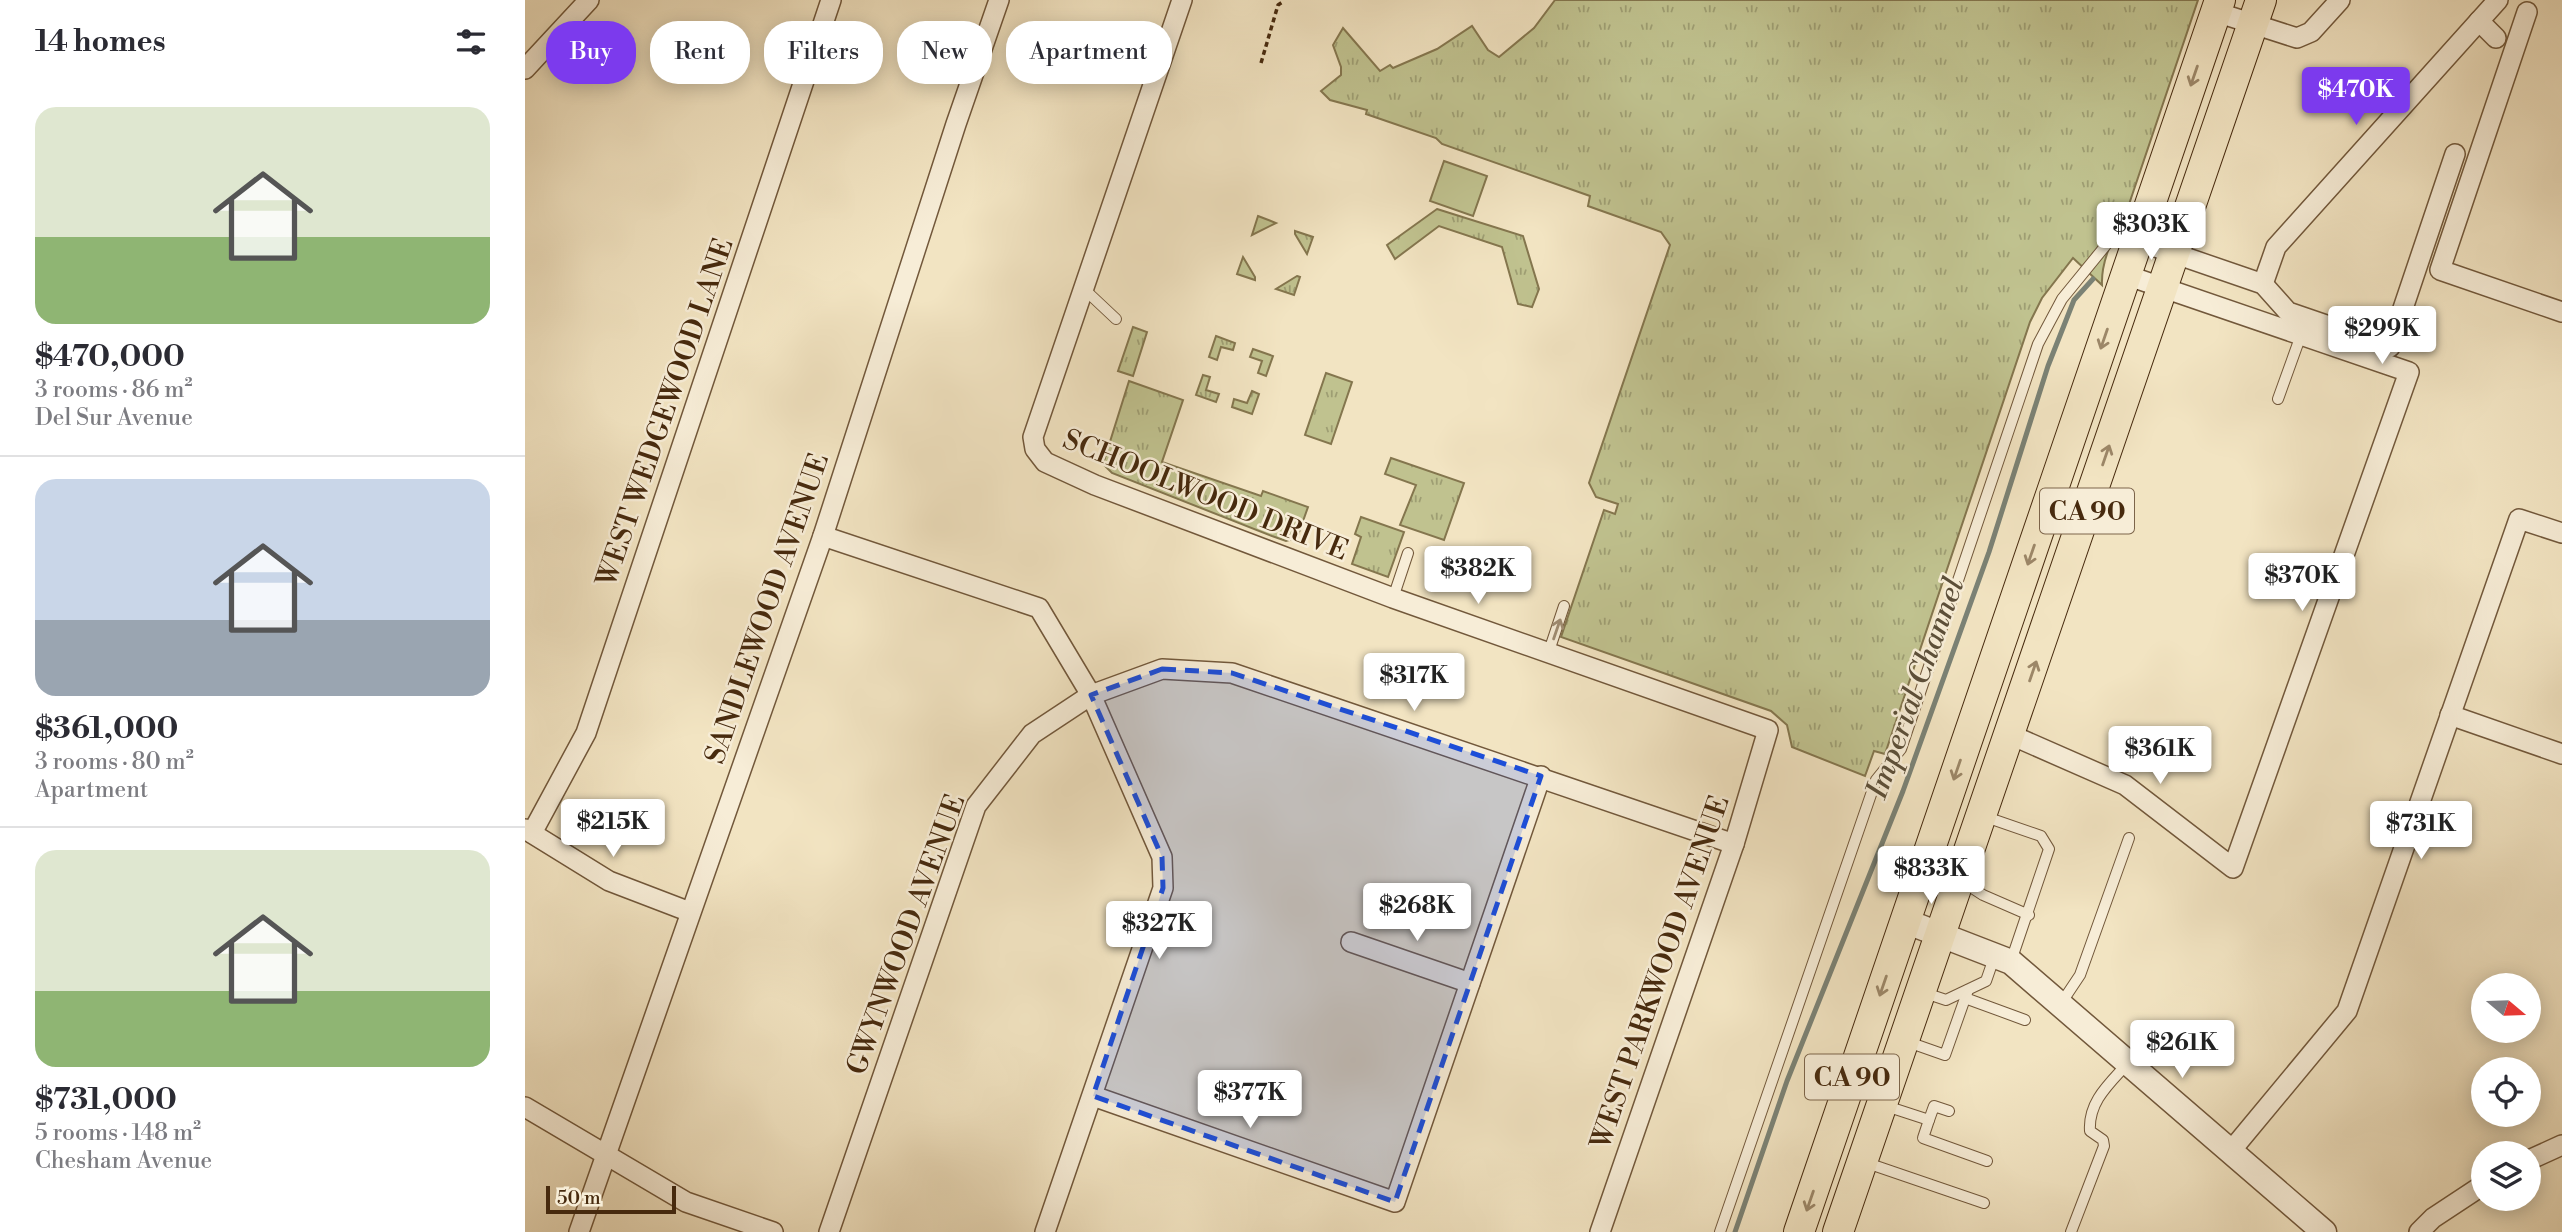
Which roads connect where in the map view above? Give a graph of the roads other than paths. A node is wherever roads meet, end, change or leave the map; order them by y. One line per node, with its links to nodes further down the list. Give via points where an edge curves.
1 (589, 0): 12 (street)
2 (831, 0): 39 (street, WEST WEDGEWOOD LANE, via 586,733)
3 (999, 0): 25 (street, SANDLEWOOD AVENUE)
4 (1182, 0): 19 (street, SCHOOLWOOD DRIVE)
5 (2340, 0): 9 (street, via 2311,32 2297,38)
6 (2498, 0): 10 (street)
7 (2529, 4): 20 (street, via 2440,270)
8 (2218, 6): 9 (street); 14 (main road, CA 90, one-way to 14)
9 (2257, 12): 15 (main road, CA 90)
10 (2479, 21): 11 (street); 17 (street, via 2276,247)
11 (2496, 38)
12 (525, 69)
13 (2455, 154): 17 (street, via 2390,347 2288,312)
14 (2138, 241): 15 (street); 16 (main road, CA 90); 74 (lane, via 2115,234 2062,299 2038,344 1901,749 1876,780)
15 (2174, 253): 17 (street); 18 (main road, CA 90)
16 (2126, 275): 18 (street); 45 (main road, CA 90, one-way to 45)
17 (2263, 284)
18 (2163, 287): 22 (street); 35 (main road, CA 90, one-way to 18)
19 (1083, 288): 21 (lane); 29 (street, SCHOOLWOOD DRIVE, via 1033,437 1041,459 1095,485)
20 (2562, 312)
21 (1116, 319)
22 (2301, 335): 23 (lane); 28 (street, via 2409,372)
23 (2278, 399)
24 (2562, 533): 33 (street, via 2519,519)
25 (823, 536): 32 (street, via 1039,608); 43 (street, SANDLEWOOD AVENUE)
26 (1408, 553): 29 (lane)
27 (2260, 573): 28 (lane)
28 (2329, 597): 35 (street, via 2233,868 2125,785)
29 (1393, 598): 31 (street, SCHOOLWOOD DRIVE)
30 (1564, 606): 31 (lane, one-way to 30)
31 (1549, 651): 34 (street, SCHOOLWOOD DRIVE)
32 (1091, 695): 37 (street, GWYNWOOD AVENUE, via 1162,669 1232,673); 56 (street, via 1161,858 1163,888); 71 (street, GWYNWOOD AVENUE, via 1032,734 976,806)
33 (2451, 715): 36 (street); 62 (street, via 2347,1011)
34 (1767, 730): 41 (street, WEST PARKWOOD AVENUE)
35 (2011, 735): 38 (main road, CA 90)
36 (2562, 754)
37 (1541, 776): 41 (street, GWYNWOOD AVENUE); 49 (street)
38 (1982, 815): 42 (main road, CA 90); 44 (lane, via 2041,836 2049,849)
39 (528, 831): 43 (street, via 609,881)
40 (2129, 838): 52 (lane, via 2080,975)
41 (1734, 844): 73 (street, WEST PARKWOOD AVENUE)
42 (1960, 880): 44 (lane); 46 (main road, CA 90)
43 (690, 912): 64 (street, SANDLEWOOD AVENUE)
44 (2029, 915): 48 (lane)
45 (1905, 921): 46 (street); 75 (main road, CA 90, one-way to 75)
46 (1941, 934): 48 (street); 50 (main road, CA 90)
47 (1351, 942): 49 (street)
48 (2003, 958): 51 (lane, via 1986,981); 52 (street)
49 (1470, 983): 56 (street, via 1395,1202)
50 (1921, 992): 51 (lane, via 1946,1000); 54 (main road, CA 90)
51 (1967, 994): 53 (lane); 54 (lane, via 1945,1055)
52 (2060, 1005): 55 (street)
53 (2025, 1020)
54 (1904, 1041): 57 (main road, CA 90)
55 (2127, 1063): 62 (street); 77 (lane, via 2099,1095 2091,1113 2090,1132 2103,1140 2104,1146)
56 (1093, 1096): 72 (street)
57 (1882, 1105): 60 (lane); 65 (main road, CA 90)
58 (525, 1107): 64 (street)
59 (1949, 1111): 60 (lane, via 1934,1106)
60 (1929, 1120): 66 (lane, via 1923,1138)
61 (2562, 1145): 63 (street)
62 (2230, 1152): 78 (street)
63 (2541, 1155)
64 (605, 1156): 69 (street, SANDLEWOOD AVENUE); 70 (street, via 686,1202)
65 (1863, 1161): 68 (lane); 76 (main road, CA 90)
66 (1987, 1161)
67 (2471, 1193): 79 (street)
68 (1984, 1203)
69 (579, 1232)
70 (773, 1232)
71 (829, 1232)
72 (1045, 1232)
73 (1600, 1232)
74 (1720, 1232)
75 (1799, 1232)
76 (1838, 1232)
77 (2071, 1232)
78 (2324, 1232)
79 (2419, 1232)

